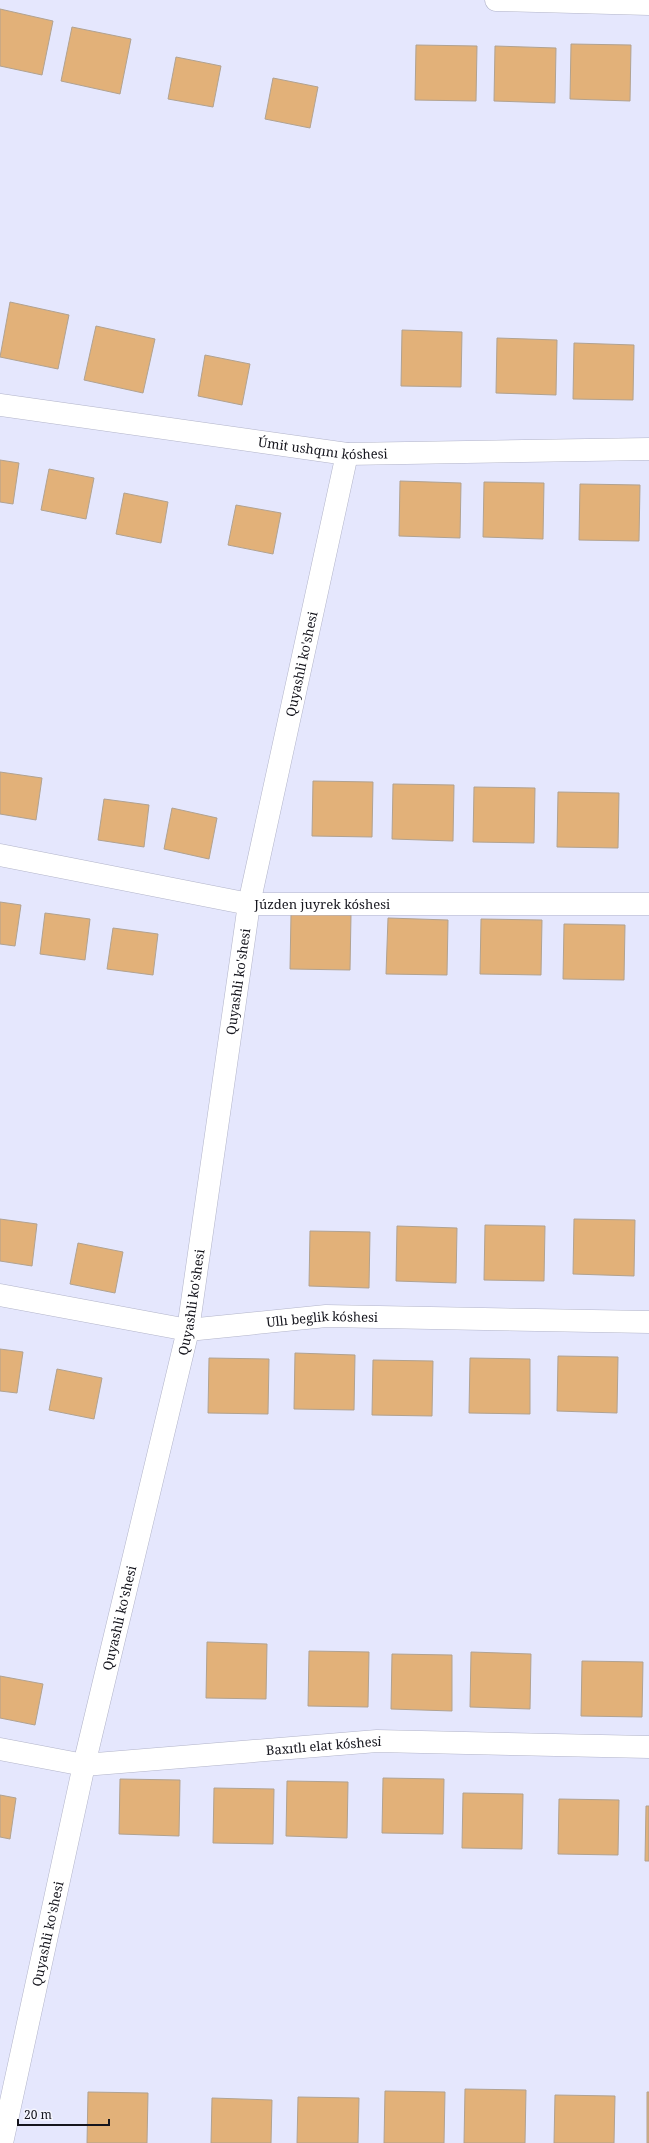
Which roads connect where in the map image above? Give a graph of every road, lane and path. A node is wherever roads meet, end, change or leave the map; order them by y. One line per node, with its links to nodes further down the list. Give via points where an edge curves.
1 (496, 0): 2 (street)
2 (649, 4)
3 (0, 405): 5 (street, Úmit ushqını kóshesi)
4 (649, 449): 5 (street, Úmit ushqını kóshesi)
5 (347, 454): 7 (street, Quyashli ko'shesi)
6 (0, 855): 7 (street, Júzden juyrek kóshesi)
7 (249, 904): 8 (street, Júzden juyrek kóshesi); 11 (street, Quyashli ko'shesi)
8 (649, 904)
9 (0, 1295): 11 (street, Ullı beglik kóshesi)
10 (649, 1322): 11 (street, Ullı beglik kóshesi, via 326,1316)
11 (188, 1330): 14 (street, Quyashli ko'shesi)
12 (649, 1747): 14 (street, Baxıtlı elat kóshesi, via 377,1741)
13 (0, 1749): 14 (street, Baxıtlı elat kóshesi)
14 (84, 1765): 15 (street, Quyashli ko'shesi)
15 (2, 2143)

